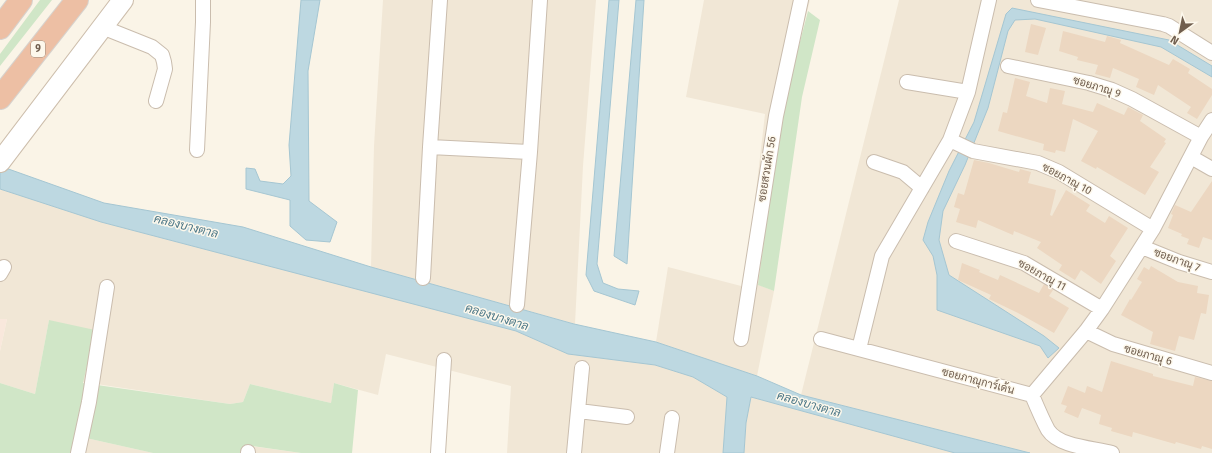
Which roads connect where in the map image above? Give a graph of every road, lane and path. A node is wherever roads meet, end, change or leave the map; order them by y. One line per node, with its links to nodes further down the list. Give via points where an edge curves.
1 (21, 0): 10 (highway)
2 (77, 0): 16 (highway, 9)
3 (123, 0): 11 (main road)
4 (203, 0): 22 (street)
5 (440, 0): 21 (street)
6 (540, 0): 23 (street)
7 (801, 0): 38 (street, ซอยสวนผัก 56, via 776,116)
8 (988, 0): 15 (street)
9 (1038, 0): 12 (street, via 1156,22 1169,26)
10 (0, 28)
11 (102, 28): 17 (street, via 152,47 162,55 165,69); 25 (main road)
12 (1212, 53)
13 (1008, 66): 19 (street, ซอยภาณุ 9, via 1112,90)
14 (907, 82): 15 (street)
15 (968, 92): 20 (street)
16 (0, 98)
17 (156, 100)
18 (1212, 120): 19 (street)
19 (1201, 137): 24 (street)
20 (955, 142): 28 (street); 29 (street, ซอยภาณุ 10, via 973,151 1038,164 1059,172)
21 (430, 147): 23 (street); 33 (street)
22 (197, 150)
23 (530, 152): 35 (street)
24 (1191, 157): 27 (street); 29 (street)
25 (0, 162)
26 (874, 162): 28 (street, via 903,172)
27 (1212, 169)
28 (922, 188): 40 (street, via 882,256)
29 (1153, 229): 31 (street)
30 (956, 241): 36 (street, ซอยภาณุ 11, via 1024,263)
31 (1142, 247): 32 (street, ซอยภาณุ 7); 36 (street)
32 (1212, 272)
33 (423, 278)
34 (107, 287): 48 (street, via 89,402)
35 (517, 304)
36 (1102, 309): 37 (street)
37 (1086, 331): 43 (street, ซอยภาณุ 6, via 1113,344); 44 (street)
38 (741, 339)
39 (821, 339): 40 (street, ซอยภาณุการ์เด้น)
40 (859, 349): 44 (street, ซอยภาณุการ์เด้น)
41 (444, 360): 49 (street)
42 (582, 368): 45 (street)
43 (1212, 373)
44 (1032, 395): 52 (street, via 1053,436 1070,444)
45 (579, 411): 46 (street); 50 (street)
46 (627, 417)
47 (672, 418): 51 (street)
48 (78, 453)
49 (438, 453)
50 (574, 453)
51 (667, 453)
52 (1112, 453)

